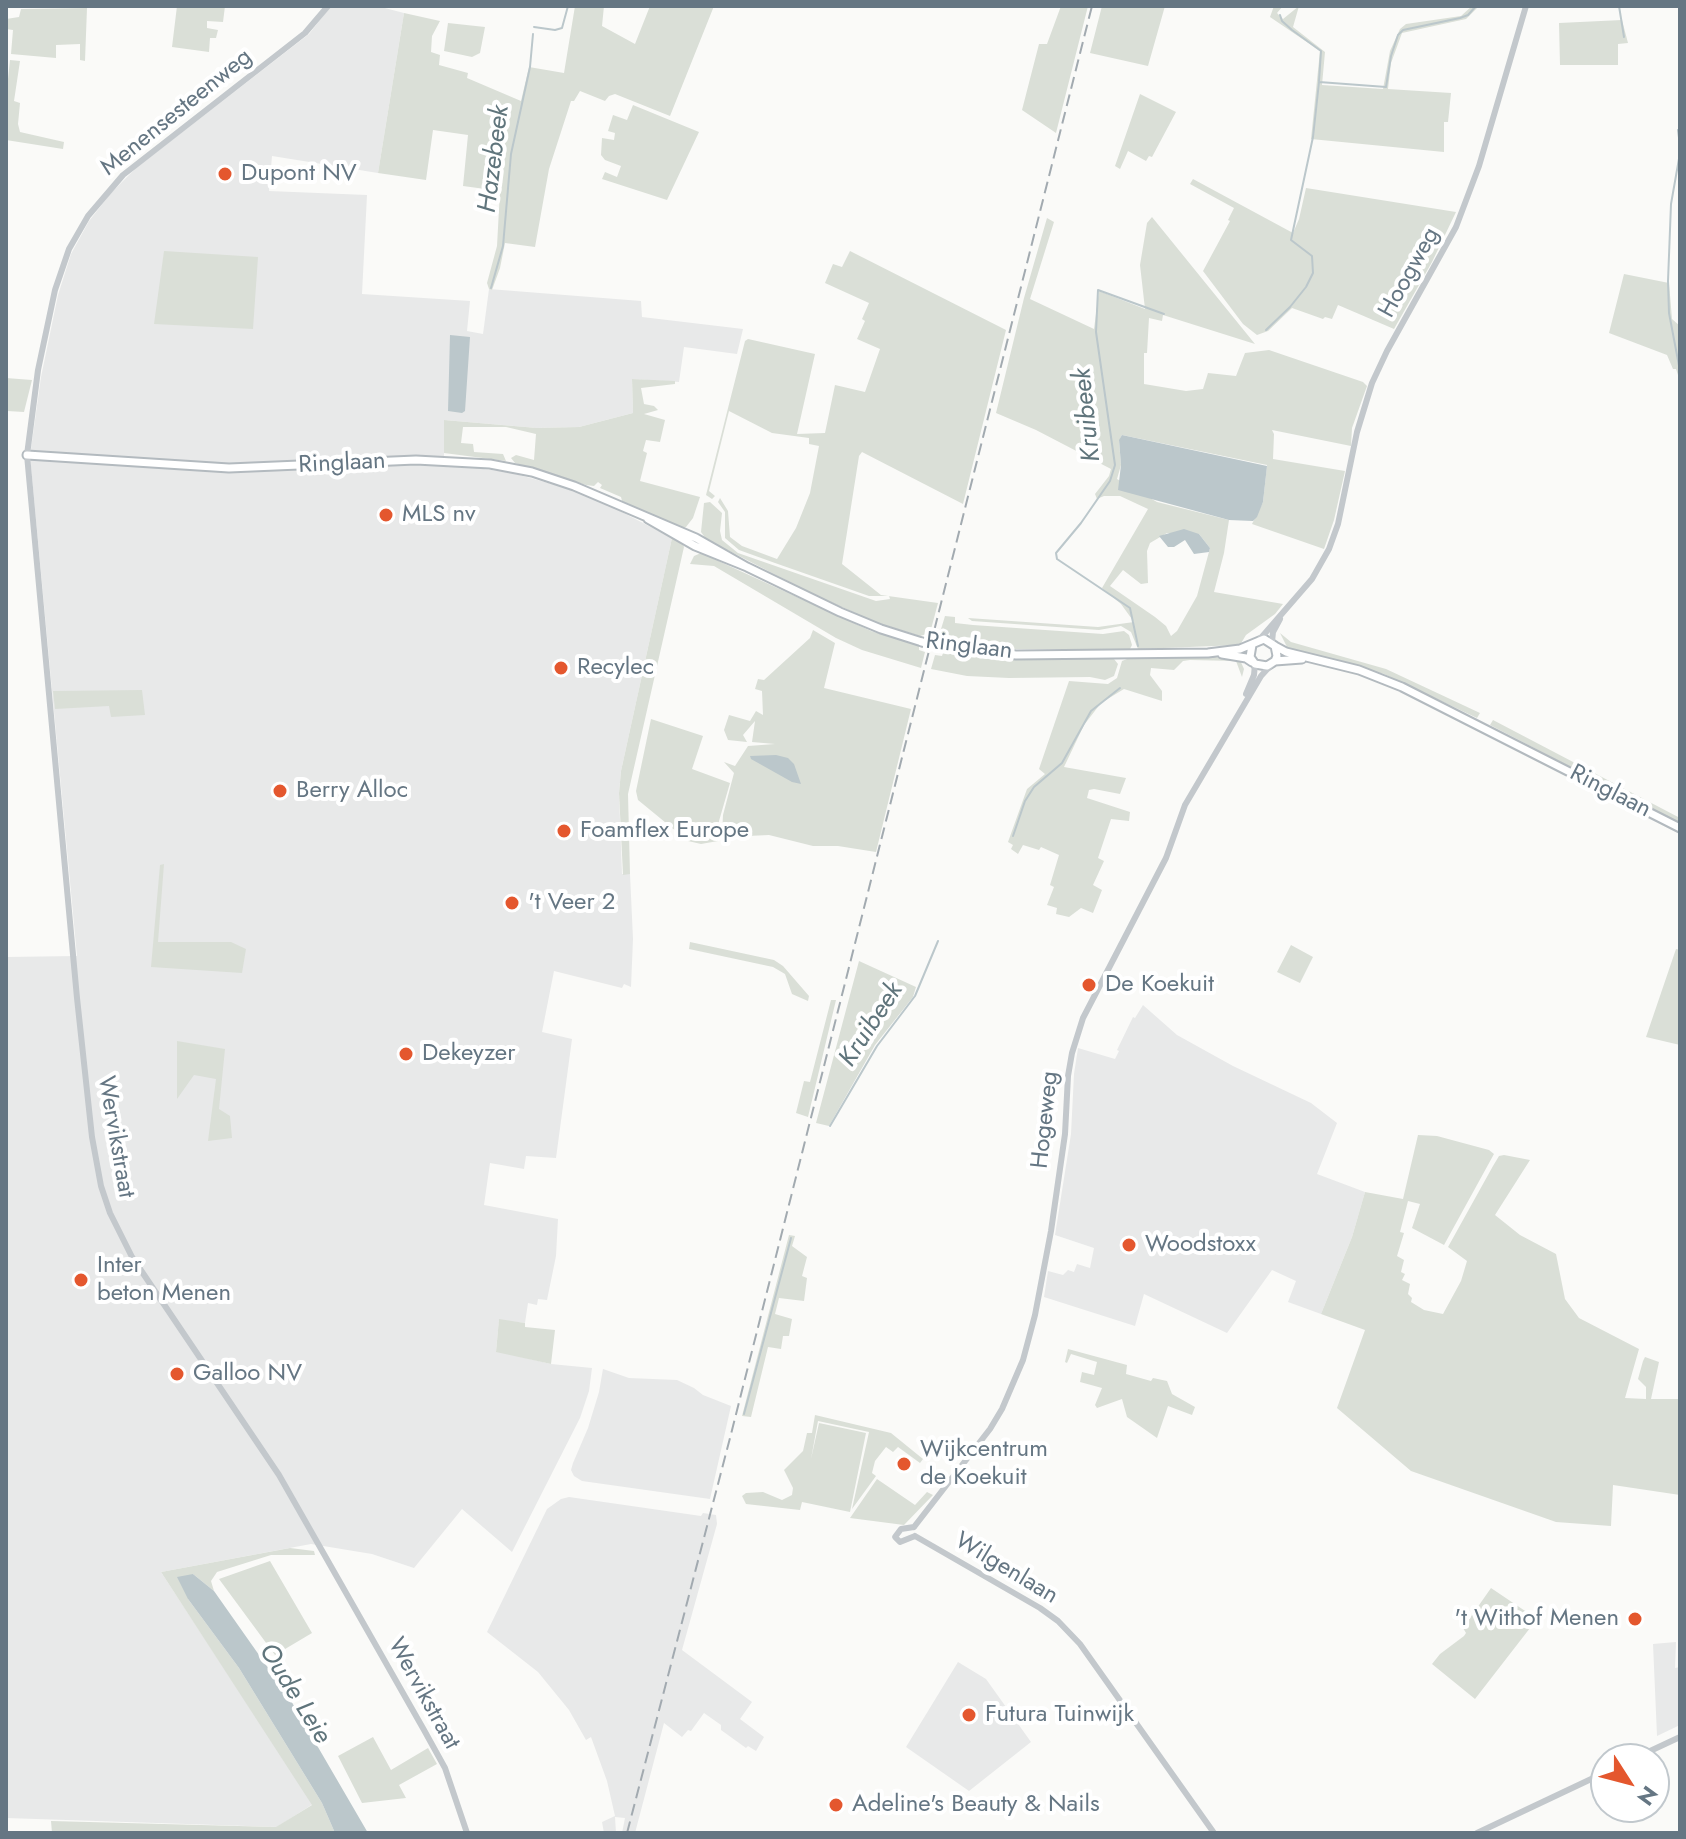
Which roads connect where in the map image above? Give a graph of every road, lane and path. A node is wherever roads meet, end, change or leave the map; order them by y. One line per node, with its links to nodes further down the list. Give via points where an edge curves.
1 (328, 6): 3 (street, Menensesteenweg, via 305,33 123,175 88,216 55,290)
2 (1526, 6): 4 (street, Hoogweg, via 1456,227 1372,383 1325,557)
3 (27, 451): 8 (main road, Ringlaan, bridge, via 229,468 416,460 505,466 553,478 696,538 840,612 922,642 1016,655); 18 (street, Wervikstraat, via 77,998 101,1186 132,1257 279,1475 424,1730 445,1768)
4 (1284, 612): 5 (street); 6 (street, via 1273,632)
5 (1260, 639): 6 (main road, Ringlaan); 7 (main road, Ringlaan)
6 (1274, 644): 9 (main road, Ringlaan); 11 (main road)
7 (1252, 645): 8 (main road, Ringlaan); 10 (main road)
8 (1208, 653): 10 (main road, Ringlaan)
9 (1320, 660): 11 (main road, Ringlaan); 13 (main road, Ringlaan, via 1402,687)
10 (1254, 663): 11 (main road, Ringlaan); 12 (street, Hogeweg)
11 (1273, 663): 12 (street, Hogeweg)
12 (1235, 719): 14 (street, Hogeweg, via 1185,805 1166,858 1078,1030 1051,1231 1030,1336 1014,1384 982,1441)
13 (1680, 828)
14 (914, 1527): 15 (street); 15 (street, Hogeweg, via 901,1529 895,1537 900,1542)
15 (915, 1536): 19 (street, Wilgenlaan, via 1058,1621 1080,1644)
16 (1590, 1780): 17 (street)
17 (1514, 1817): 20 (street); 21 (street)
18 (467, 1833)
19 (1214, 1833)
20 (1477, 1833)
21 (1487, 1833)

